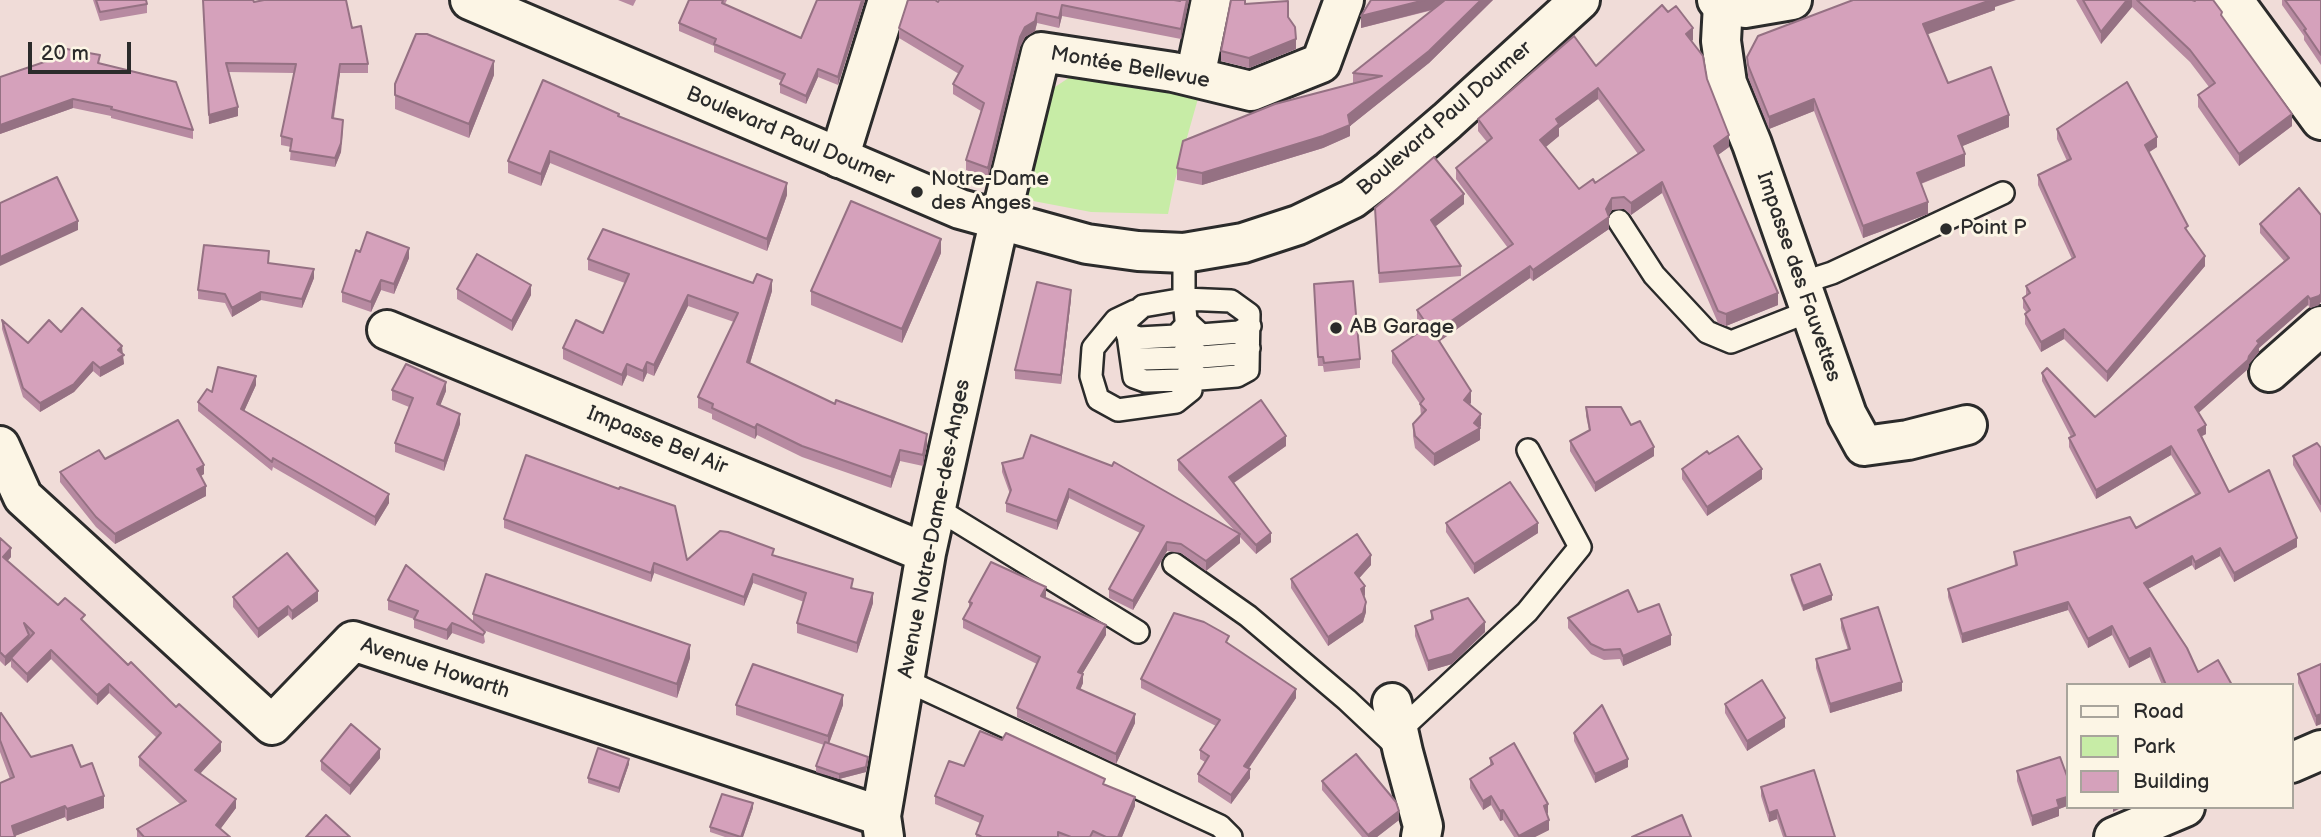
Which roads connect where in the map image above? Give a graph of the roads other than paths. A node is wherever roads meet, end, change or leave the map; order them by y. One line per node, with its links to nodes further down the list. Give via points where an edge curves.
1 (470, 0): 11 (street, Boulevard Paul Doumer)
2 (888, 0): 11 (street)
3 (1211, 0): 9 (street)
4 (1344, 0): 9 (street, Montée Bellevue, via 1321,63 1251,91)
5 (1580, 0): 15 (street, Boulevard Paul Doumer, via 1400,162 1352,199 1298,225 1243,243)
6 (1792, 0): 8 (street, via 1745,8)
7 (2232, 0): 10 (street)
8 (1720, 2): 16 (street, Impasse des Fauvettes, via 1727,83)
9 (1195, 77): 14 (street, Montée Bellevue, via 1041,52)
10 (2321, 120)
11 (839, 158): 14 (street, Boulevard Paul Doumer)
12 (2003, 193): 16 (lane, via 1832,273)
13 (1619, 221): 16 (lane, via 1654,275 1706,332 1731,342)
14 (1000, 222): 15 (street, Boulevard Paul Doumer, via 1087,244); 32 (street, Avenue Notre-Dame-des-Anges)
15 (1184, 253): 17 (lane)
16 (1806, 297): 29 (street, Impasse des Fauvettes, via 1847,415 1864,446)
17 (1184, 299): 18 (lane); 19 (lane); 20 (lane, via 1231,301 1249,314)
18 (1143, 306): 23 (lane, via 1126,321); 27 (lane, via 1116,320 1093,348 1091,376 1098,399 1118,411 1176,402 1191,390)
19 (1188, 323): 20 (lane, via 1201,335 1239,332); 23 (lane, via 1176,336 1139,338); 25 (lane)
20 (1250, 326): 24 (lane)
21 (2321, 326): 28 (street)
22 (387, 330): 33 (street, Impasse Bel Air)
23 (1127, 334): 26 (lane)
24 (1249, 348): 25 (lane, via 1238,354 1201,357); 27 (lane, via 1248,370 1237,376 1200,379)
25 (1190, 349): 26 (lane, via 1179,358); 27 (lane)
26 (1130, 355): 27 (lane, via 1134,377 1145,382 1183,380)
27 (1191, 370)
28 (2269, 372)
29 (1967, 425)
30 (0, 446): 41 (street, Avenue Howarth, via 23,498 272,724 353,641)
31 (1528, 450): 37 (lane, via 1580,547 1527,612)
32 (936, 508): 33 (street, Avenue Notre-Dame-des-Anges); 35 (lane)
33 (926, 553): 36 (street, Avenue Notre-Dame-des-Anges)
34 (1174, 564): 37 (lane, via 1248,616 1347,700)
35 (1138, 632)
36 (905, 680): 41 (street, Avenue Notre-Dame-des-Anges); 42 (lane, via 1220,826)
37 (1398, 728): 43 (street, via 1423,826)
38 (2321, 750): 39 (street)
39 (2293, 762)
40 (2180, 809): 44 (street)
41 (882, 827)
42 (1231, 837)
43 (1421, 837)
44 (2114, 837)

